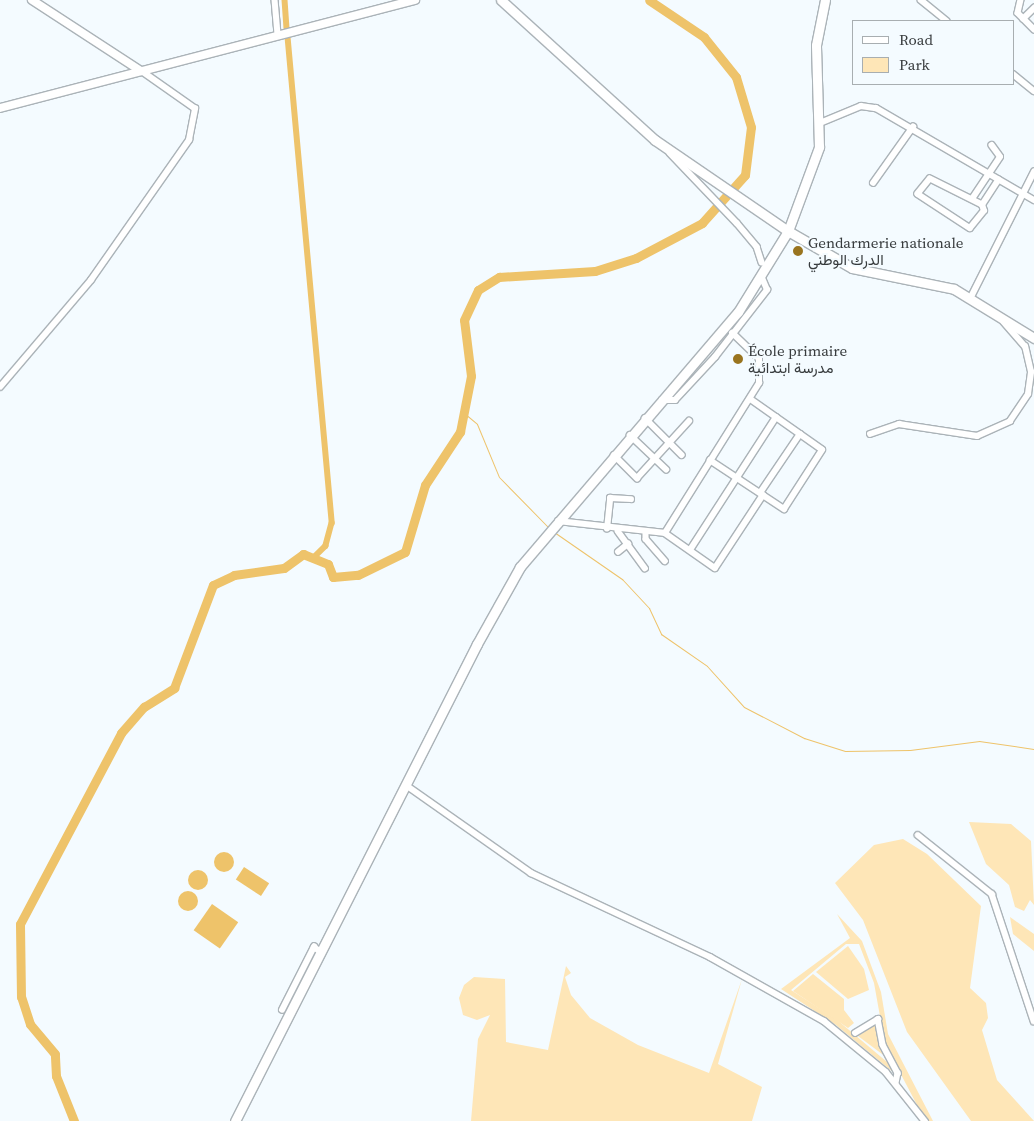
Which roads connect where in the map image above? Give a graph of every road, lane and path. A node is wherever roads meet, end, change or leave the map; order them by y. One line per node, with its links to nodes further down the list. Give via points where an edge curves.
1 (32, 0): 13 (main road)
2 (275, 0): 12 (street)
3 (415, 0): 12 (main road)
4 (501, 0): 19 (main road)
5 (826, 0): 17 (main road, via 816,45)
6 (921, 0): 10 (street)
7 (1021, 0): 9 (street, via 1017,10)
8 (1034, 8): 9 (street)
9 (1023, 19): 11 (street)
10 (946, 20)
11 (1034, 29)
12 (278, 35): 13 (main road)
13 (141, 71): 16 (main road); 36 (street, via 195,109 189,140 91,280)
14 (1014, 75): 15 (street)
15 (1034, 91)
16 (0, 108)
17 (820, 123): 18 (street, via 866,105); 29 (main road, via 819,146)
18 (914, 126): 22 (street); 24 (street)
19 (664, 146): 29 (main road); 30 (street, via 757,246)
20 (992, 146): 22 (street, via 1000,157)
21 (1034, 172): 25 (street)
22 (987, 174): 23 (street); 26 (street)
23 (998, 180): 25 (street); 28 (street)
24 (873, 183)
25 (1026, 195): 27 (street); 32 (street)
26 (972, 199): 28 (street); 28 (street, via 930,178 923,181 918,194 970,228 984,211)
27 (1034, 200)
28 (982, 205)
29 (788, 231): 31 (main road); 32 (main road, via 846,266 941,285)
30 (762, 262)
31 (762, 278): 34 (street, via 766,290); 37 (main road, via 738,312)
32 (971, 297): 33 (main road)
33 (985, 306): 35 (main road); 43 (street, via 1015,333 1028,356 1028,394 1018,412 997,429 978,436 899,424)
34 (732, 333): 37 (street, via 675,400); 38 (street, via 759,359 759,383)
35 (1034, 338)
36 (0, 387)
37 (662, 400): 40 (main road)
38 (751, 400): 39 (street); 49 (street)
39 (776, 417): 42 (street); 51 (street)
40 (645, 418): 44 (main road); 45 (street)
41 (689, 421): 45 (street)
42 (800, 434): 52 (street); 52 (street, via 822,450 784,509)
43 (870, 434)
44 (630, 435): 46 (main road); 48 (street)
45 (670, 442): 47 (street); 48 (street)
46 (614, 455): 48 (street, via 637,478); 54 (main road)
47 (682, 455)
48 (656, 459): 50 (street)
49 (710, 460): 51 (street); 58 (street)
50 (666, 469)
51 (734, 476): 52 (street); 60 (street)
52 (761, 494): 60 (street, via 714,568)
53 (631, 499): 55 (street, via 610,498)
54 (553, 526): 55 (street); 64 (main road, via 506,592)
55 (606, 529): 56 (street)
56 (618, 530): 57 (street); 59 (street)
57 (646, 532): 58 (street); 62 (street, via 646,539)
58 (665, 533): 60 (street)
59 (628, 544): 61 (street); 63 (street)
60 (690, 550)
61 (618, 552)
62 (665, 561)
63 (645, 568)
64 (406, 785): 66 (main road); 70 (street, via 531,873 779,992 824,1021)
65 (918, 835): 68 (street, via 992,894)
66 (320, 951): 67 (street, via 314,947); 71 (main road)
67 (282, 1010)
68 (1034, 1021)
69 (855, 1033): 70 (street, via 878,1019 883,1045 898,1073)
70 (896, 1084): 72 (street)
71 (235, 1121)
72 (925, 1121)

